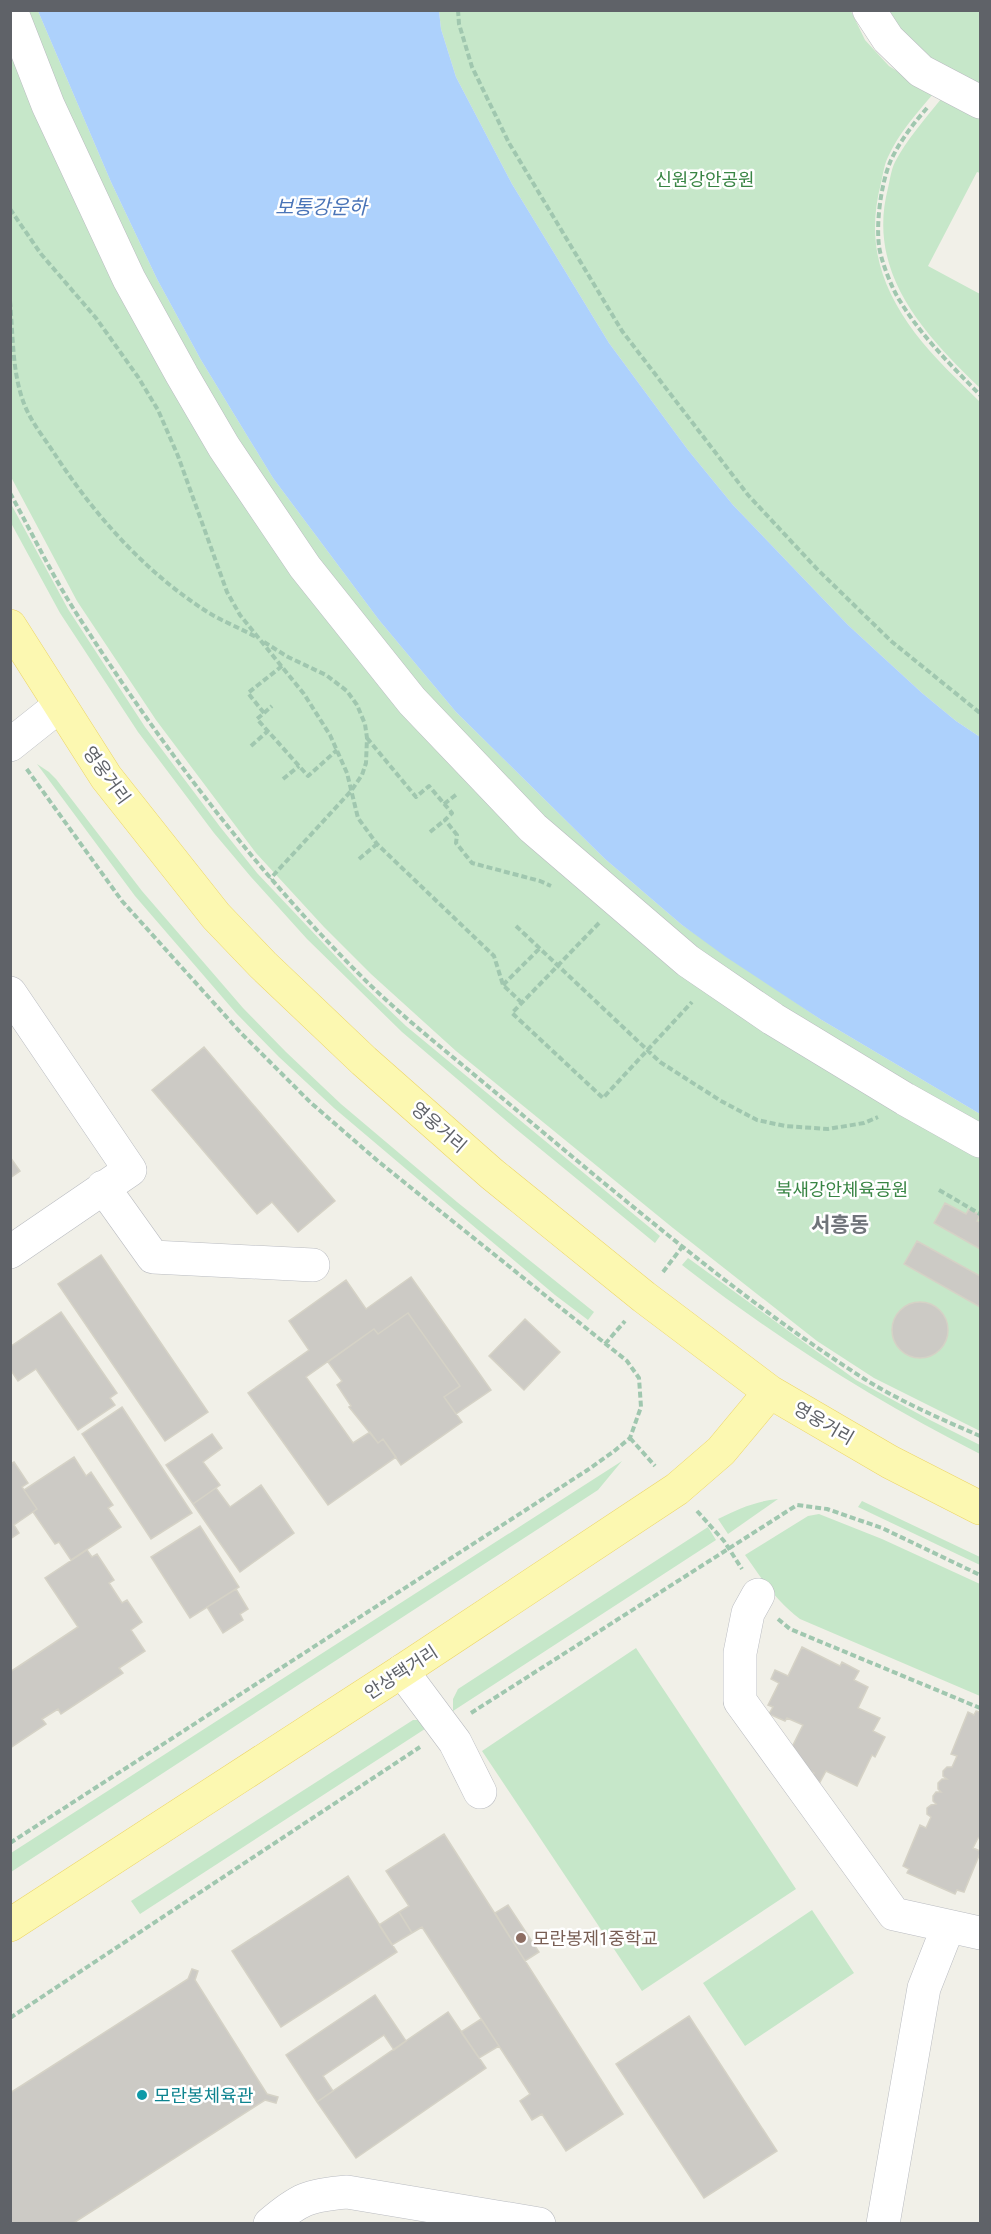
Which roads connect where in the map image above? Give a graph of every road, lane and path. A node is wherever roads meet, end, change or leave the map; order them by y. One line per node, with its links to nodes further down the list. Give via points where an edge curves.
1 (12, 10): 42 (street, via 48,105 129,279 182,375 224,447 305,567 412,701 533,828 688,961 772,1019)
2 (459, 10): 16 (path, via 471,67 509,143 622,331 755,504 891,640)
3 (868, 10): 4 (street, via 888,39 921,71)
4 (947, 84): 5 (street); 8 (path, via 906,133 890,162 880,205 879,247 899,299 919,330)
5 (981, 102)
6 (10, 209): 11 (path, via 41,254 96,318 158,410 227,592)
7 (10, 301): 11 (path, via 23,402 78,489 117,535 180,592)
8 (981, 394)
9 (10, 493): 31 (path, via 71,605 150,723)
10 (10, 626): 13 (main road, 영웅거리)
11 (261, 640): 12 (path); 18 (path, via 326,675 347,692 357,705)
12 (282, 666): 15 (path, via 248,693); 20 (path)
13 (59, 706): 21 (street); 50 (main road, 영웅거리, via 106,777 216,916 263,965 492,1174 644,1298)
14 (272, 706): 15 (path)
15 (264, 713): 17 (path, via 256,719)
16 (981, 713)
17 (268, 731): 19 (path); 22 (path)
18 (367, 738): 24 (path, via 366,763); 26 (path, via 416,797 429,786)
19 (251, 746)
20 (337, 750): 22 (path, via 308,776); 24 (path)
21 (16, 754): 58 (path, via 122,901 240,1032 310,1102 379,1162 627,1361 639,1378 641,1407 630,1438 585,1472)
22 (299, 765): 23 (path)
23 (283, 779)
24 (351, 791): 29 (path, via 358,818); 31 (path)
25 (457, 794): 26 (path)
26 (444, 804): 27 (path, via 452,813)
27 (445, 820): 28 (path); 32 (path, via 472,863)
28 (430, 832)
29 (377, 844): 30 (path); 37 (path, via 494,956)
30 (359, 859)
31 (270, 879): 51 (path, via 406,1018 682,1246 865,1380)
32 (558, 889)
33 (605, 916): 36 (path)
34 (516, 926): 35 (path)
35 (540, 948): 36 (path); 37 (path)
36 (558, 966): 40 (path); 41 (path)
37 (503, 985): 40 (path)
38 (10, 993): 44 (street, via 130,1170)
39 (685, 995): 41 (path, via 693,1002)
40 (522, 1003): 41 (path, via 512,1013 603,1098)
41 (648, 1050): 42 (path, via 721,1101 757,1120 785,1126 828,1129 864,1123 889,1113)
42 (905, 1099): 43 (street)
43 (981, 1141)
44 (103, 1187): 48 (street); 49 (street, via 153,1257)
45 (939, 1190): 47 (path)
46 (981, 1204): 47 (path)
47 (979, 1213)
48 (10, 1252)
49 (313, 1265)
50 (770, 1392): 52 (main road, 영웅거리, via 890,1462); 55 (main road, 안상택거리, via 721,1451 677,1489)
51 (981, 1436)
52 (981, 1508)
53 (981, 1575): 56 (path, via 882,1528 827,1509 797,1505)
54 (758, 1595): 60 (street, via 748,1613 740,1653 740,1701 894,1914)
55 (402, 1671): 56 (street); 59 (main road, 안상택거리)
56 (447, 1729): 57 (street); 62 (path)
57 (480, 1792)
58 (10, 1843)
59 (10, 1925)
60 (948, 1927): 61 (street); 65 (street, via 924,1988)
61 (981, 1933)
62 (10, 2018)
63 (270, 2223): 64 (street, via 290,2207 315,2195 346,2192)
64 (527, 2223)
65 (883, 2223)

